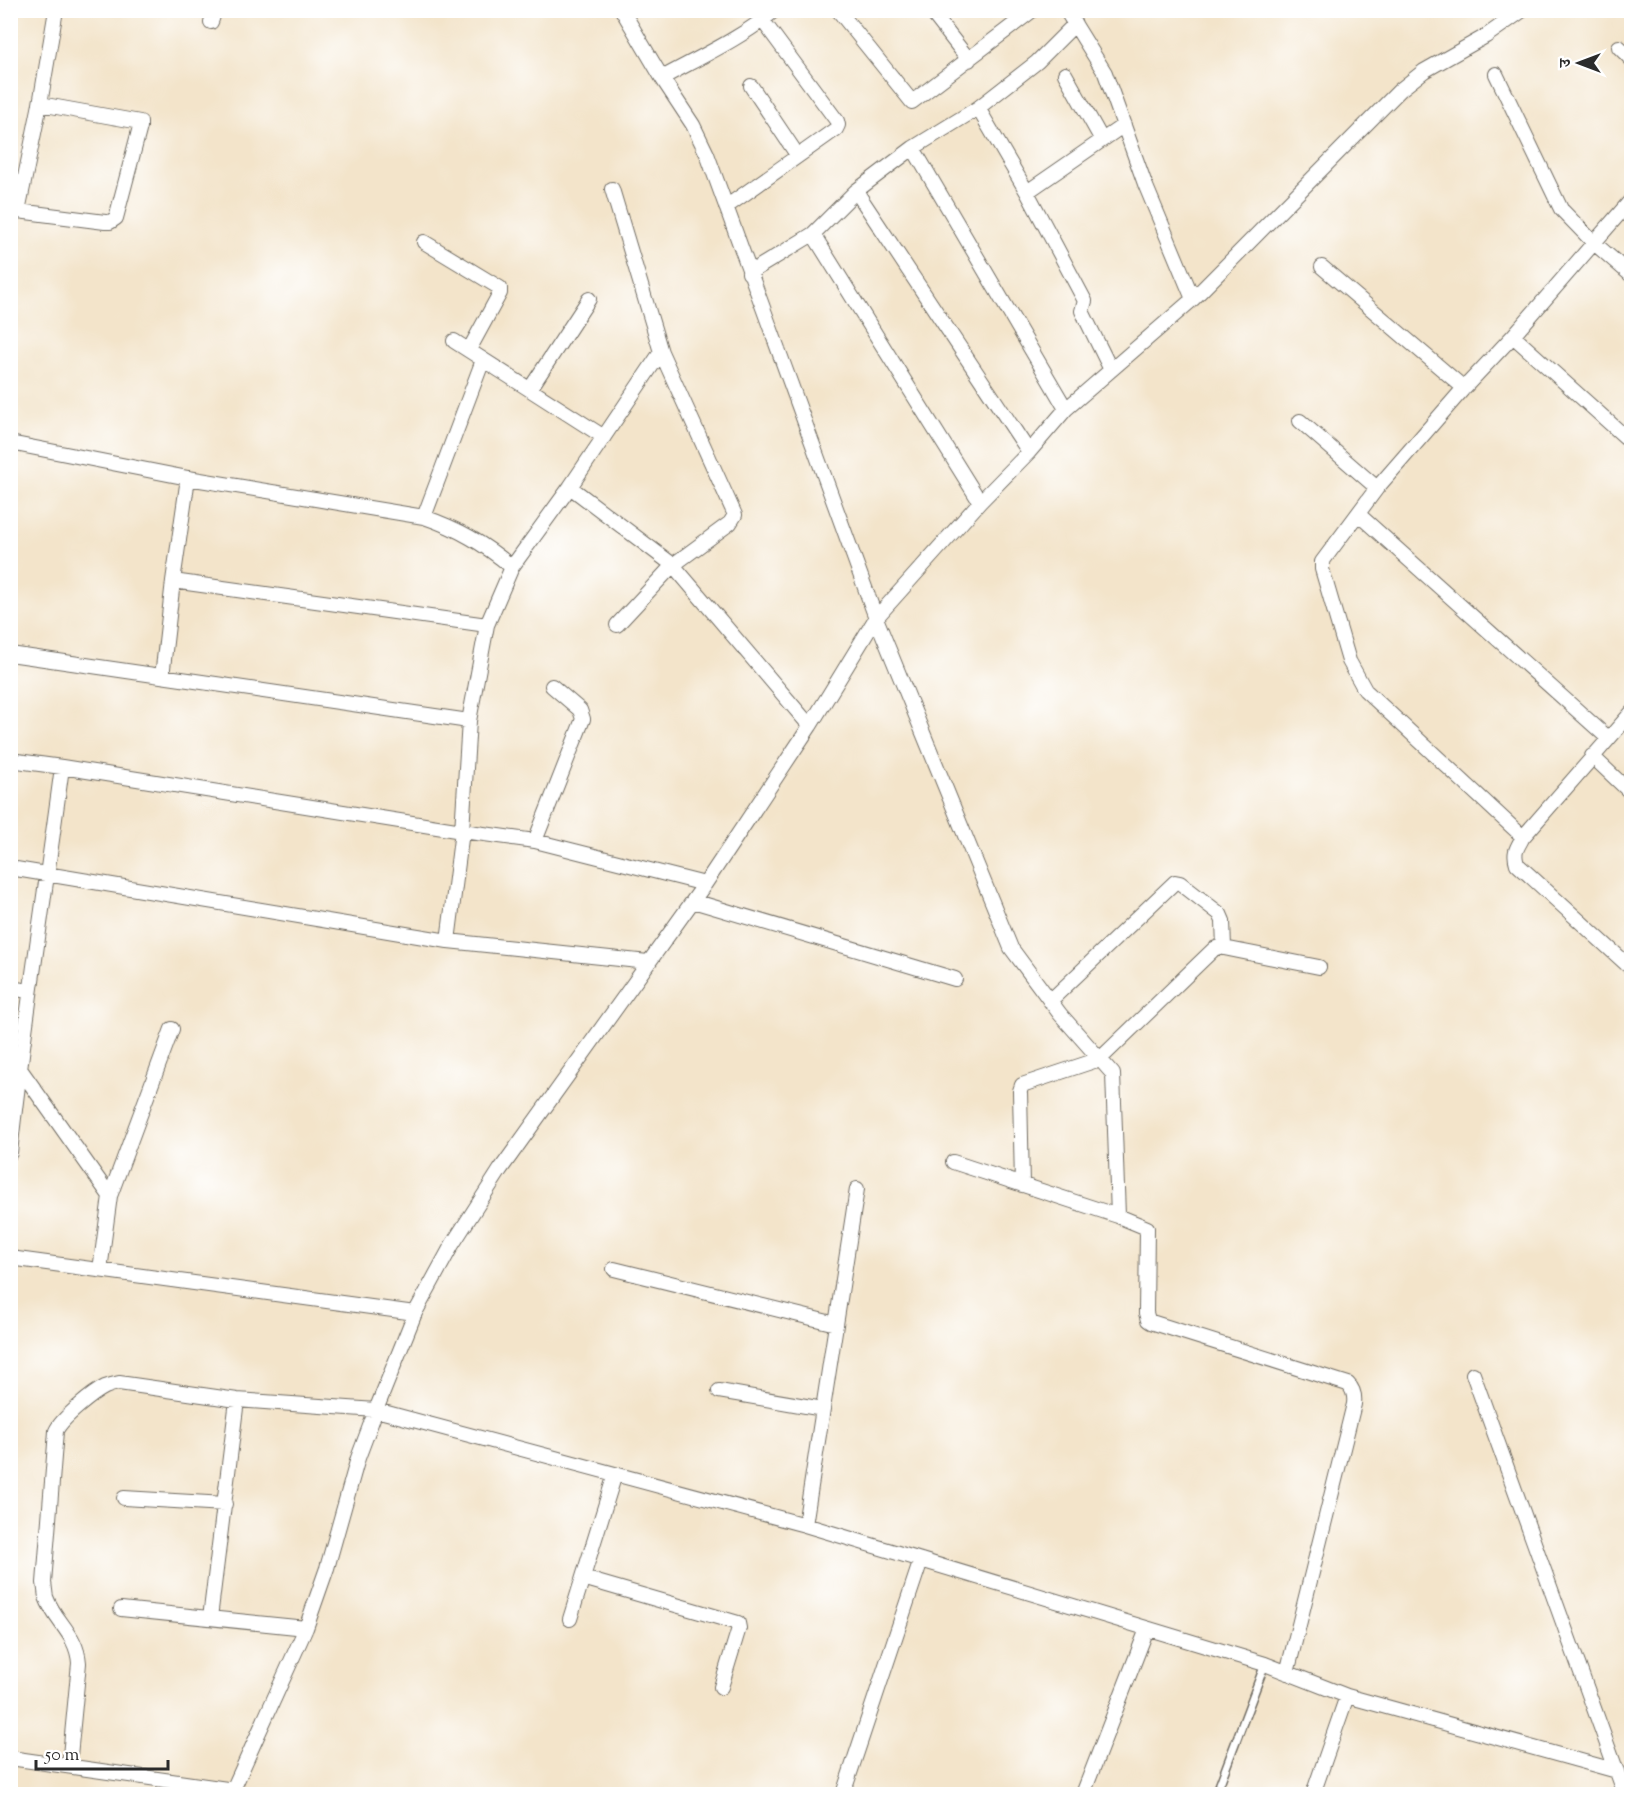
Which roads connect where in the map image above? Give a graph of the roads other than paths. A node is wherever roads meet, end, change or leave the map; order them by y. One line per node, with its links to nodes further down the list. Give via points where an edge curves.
1 (56, 10): 18 (street)
2 (622, 10): 16 (street)
3 (775, 10): 9 (street)
4 (838, 10): 12 (street, via 912,102)
5 (930, 10): 12 (street)
6 (1033, 10): 12 (street)
7 (1066, 10): 10 (street)
8 (1523, 10): 37 (street, via 1400,90)
9 (762, 21): 16 (street); 23 (street, via 837,121 836,129)
10 (1075, 24): 19 (street, via 1037,62); 20 (street, via 1105,73)
11 (1619, 47): 13 (street)
12 (969, 60)
13 (1632, 60)
14 (1065, 74): 21 (street)
15 (1496, 74): 32 (street, via 1555,200)
16 (662, 78): 28 (street, via 693,125)
17 (752, 86): 23 (street)
18 (40, 104): 29 (street); 29 (street, via 137,121 140,127 114,220)
19 (978, 108): 22 (street); 26 (street)
20 (1124, 125): 21 (street); 37 (street, via 1144,184)
21 (1102, 140): 26 (street)
22 (914, 148): 25 (street); 46 (street)
23 (798, 156): 28 (street)
24 (612, 189): 41 (street)
25 (856, 192): 30 (street); 51 (street)
26 (1026, 192): 43 (street, via 1085,301 1082,311)
27 (1632, 199): 32 (street)
28 (726, 207): 34 (street)
29 (14, 210)
30 (813, 234): 34 (street); 55 (street)
31 (424, 242): 40 (street, via 500,288)
32 (1593, 242): 35 (street); 38 (street)
33 (1322, 267): 44 (street)
34 (749, 273): 61 (street)
35 (1632, 276)
36 (589, 299): 45 (street)
37 (1193, 299): 43 (street)
38 (1514, 336): 44 (street); 50 (street)
39 (454, 340): 40 (street)
40 (469, 350): 42 (street)
41 (661, 352): 48 (street); 58 (street, via 735,515 730,523)
42 (483, 360): 45 (street); 57 (street)
43 (1111, 370): 46 (street)
44 (1464, 388): 54 (street)
45 (530, 389): 48 (street)
46 (1066, 409): 51 (street)
47 (1300, 421): 54 (street)
48 (604, 437): 53 (street)
49 (10, 443): 52 (street)
50 (1632, 443)
51 (1029, 452): 55 (street)
52 (188, 478): 57 (street); 60 (street)
53 (570, 486): 58 (street); 59 (street)
54 (1377, 488): 56 (street)
55 (981, 502): 61 (street)
56 (1358, 514): 70 (street); 76 (street, via 1322,562 1353,671 1375,700)
57 (424, 517): 59 (street, via 472,537)
58 (673, 565): 63 (street); 69 (street)
59 (512, 567): 62 (street)
60 (173, 581): 62 (street); 65 (street)
61 (876, 618): 69 (street); 90 (street, via 1011,948)
62 (487, 625): 68 (street)
63 (617, 625)
64 (10, 654): 65 (street)
65 (163, 676): 68 (street)
66 (552, 686): 77 (street, via 580,710 583,719)
67 (1632, 712): 70 (street)
68 (469, 721): 75 (street)
69 (810, 726): 80 (street)
70 (1608, 738): 71 (street)
71 (1592, 756): 74 (street); 76 (street)
72 (10, 760): 73 (street)
73 (62, 767): 75 (street); 79 (street)
74 (1632, 794)
75 (462, 831): 77 (street); 82 (street)
76 (1523, 837): 86 (street, via 1514,856 1517,864)
77 (535, 841): 80 (street)
78 (10, 868): 79 (street)
79 (48, 873): 82 (street); 89 (street)
80 (705, 884): 81 (street)
81 (693, 901): 84 (street); 87 (street)
82 (448, 941): 84 (street)
83 (1224, 946): 85 (street); 90 (street, via 1220,914 1175,882); 92 (street, via 1214,949)
84 (648, 962): 104 (street, via 500,1170)
85 (1319, 967)
86 (1632, 969)
87 (955, 979)
88 (10, 988): 89 (street)
89 (29, 991): 93 (street)
90 (1050, 1001): 92 (street)
91 (172, 1029): 99 (street)
92 (1100, 1059): 97 (street, via 1020,1088); 100 (street, via 1113,1074)
93 (20, 1069): 94 (street); 99 (street)
94 (12, 1125): 95 (street)
95 (10, 1153)
96 (953, 1162): 97 (street)
97 (1022, 1185): 100 (street)
98 (857, 1189): 105 (street)
99 (110, 1196): 103 (street)
100 (1118, 1216): 123 (street, via 1148,1230 1148,1320 1348,1384 1355,1396)
101 (10, 1258): 103 (street)
102 (614, 1269): 105 (street)
103 (100, 1270): 104 (street)
104 (415, 1313): 110 (street)
105 (836, 1324): 109 (street)
106 (1473, 1374): 128 (street)
107 (719, 1391): 109 (street)
108 (237, 1400): 110 (street); 113 (street); 127 (street, via 119,1383 99,1390 58,1425 44,1583 46,1597 73,1638 80,1663)
109 (823, 1409): 114 (street)
110 (376, 1410): 111 (street); 120 (street)
111 (615, 1474): 114 (street); 116 (street)
112 (124, 1498): 113 (street)
113 (225, 1504): 118 (street)
114 (805, 1525): 115 (street)
115 (921, 1560): 121 (street); 130 (street)
116 (583, 1578): 119 (street); 124 (street, via 738,1623)
117 (121, 1608): 118 (street)
118 (210, 1618): 120 (street)
119 (570, 1619)
120 (306, 1628): 129 (street)
121 (1147, 1629): 122 (street); 131 (street)
122 (1265, 1664): 123 (street); 132 (lane)
123 (1287, 1673): 125 (street)
124 (721, 1688)
125 (1347, 1696): 128 (street); 133 (street)
126 (10, 1758): 127 (street)
127 (69, 1766): 129 (street)
128 (1617, 1771): 134 (street)
129 (233, 1792)
130 (843, 1794)
131 (1083, 1794)
132 (1216, 1794)
133 (1313, 1794)
134 (1625, 1794)

